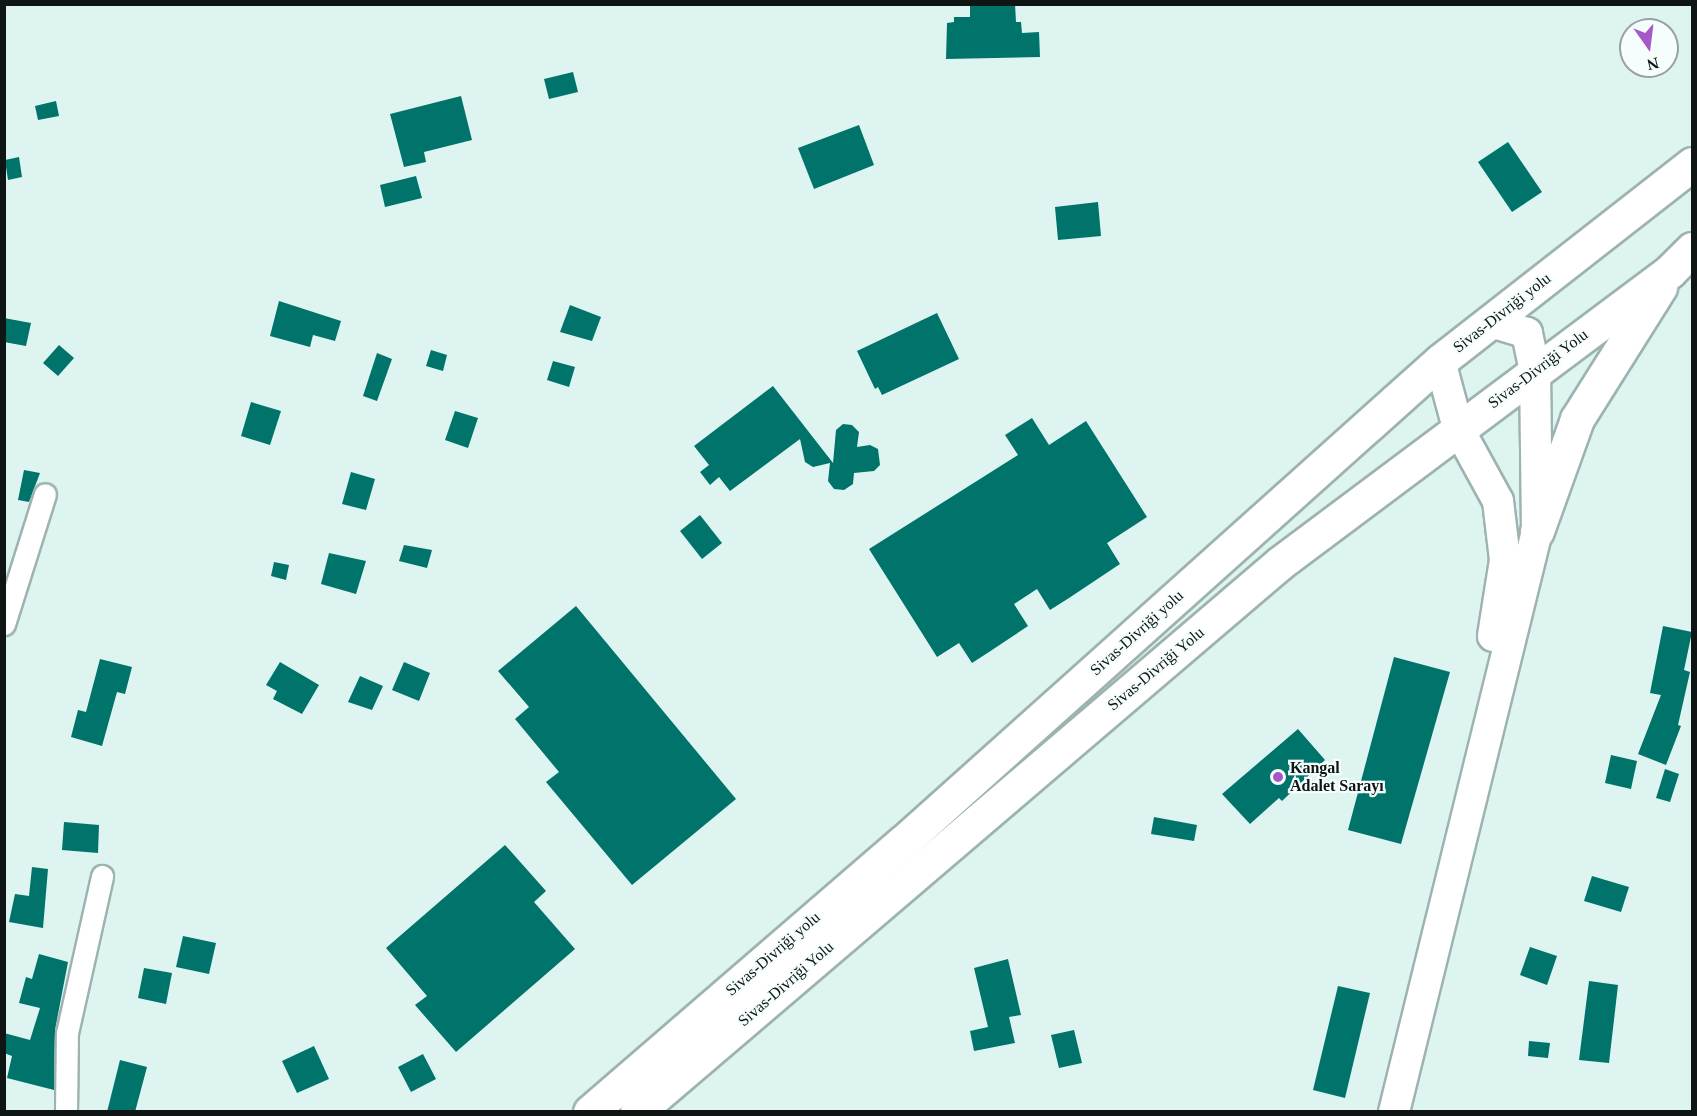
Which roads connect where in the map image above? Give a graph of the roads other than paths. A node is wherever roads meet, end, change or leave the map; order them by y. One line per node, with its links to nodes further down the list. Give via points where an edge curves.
1 (1692, 164): 3 (main road, Sivas-Divriği yolu)
2 (1681, 260): 5 (main road, Sivas-Divriği Yolu); 8 (main road, via 1577,419)
3 (1491, 322): 4 (main road, Sivas-Divriği yolu); 5 (street, via 1527,333)
4 (1440, 362): 6 (street); 13 (main road, Sivas-Divriği yolu, via 902,843)
5 (1535, 371): 6 (main road, Sivas-Divriği Yolu); 8 (street)
6 (1458, 428): 10 (street, via 1497,501 1505,560); 14 (main road, Sivas-Divriği Yolu, via 1281,563)
7 (45, 494): 9 (street)
8 (1537, 531): 10 (street)
9 (4, 624)
10 (1462, 834): 15 (street)
11 (102, 876): 12 (street, via 67,1034)
12 (66, 1112)
13 (590, 1112)
14 (638, 1112)
15 (1394, 1112)

